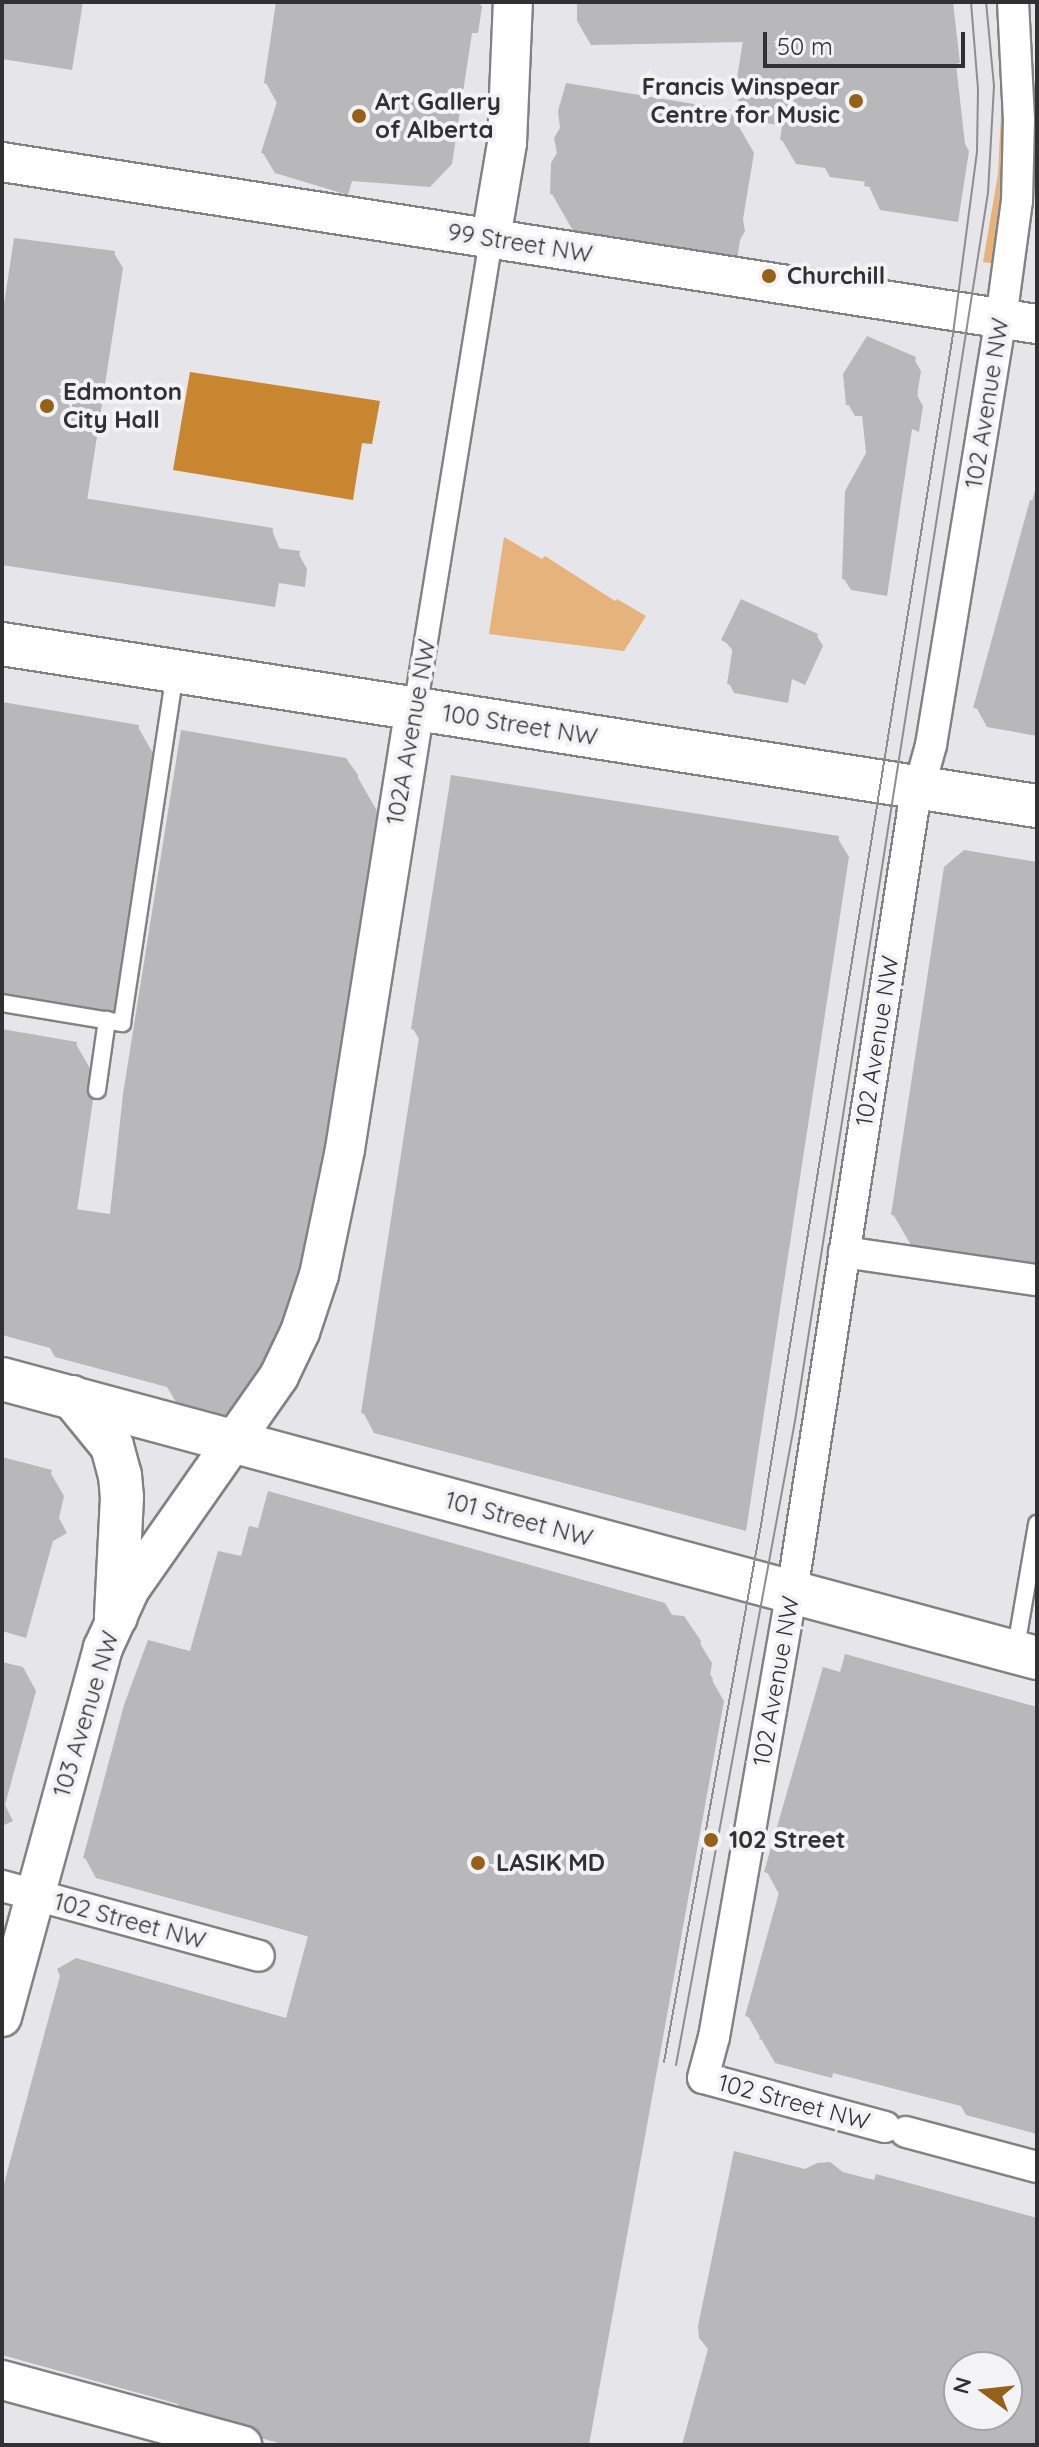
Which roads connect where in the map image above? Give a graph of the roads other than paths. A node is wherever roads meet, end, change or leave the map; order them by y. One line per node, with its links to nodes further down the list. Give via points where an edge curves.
1 (513, 2): 4 (street, 102A Avenue NW, via 507,143)
2 (1013, 2): 5 (street, 102 Avenue NW)
3 (2, 162): 4 (street, 99 Street NW)
4 (491, 238): 5 (street, 99 Street NW); 8 (street, 102A Avenue NW)
5 (1019, 321): 9 (street, 102 Avenue NW)
6 (2, 644): 7 (main road, 100 Street NW)
7 (175, 671): 8 (main road, 100 Street NW); 12 (lane, via 122,1023)
8 (415, 709): 9 (main road, 100 Street NW); 18 (street, 102A Avenue NW, via 323,1258 290,1352)
9 (919, 787): 10 (main road, 100 Street NW); 14 (street, 102 Avenue NW)
10 (1037, 806)
11 (2, 1003): 12 (lane)
12 (107, 1020): 13 (lane)
13 (97, 1090)
14 (844, 1252): 15 (street); 20 (street, 102 Avenue NW)
15 (1037, 1280)
16 (2, 1379): 17 (main road, 101 Street NW)
17 (72, 1397): 18 (main road, 101 Street NW); 21 (main road, via 112,1446 120,1475)
18 (235, 1441): 20 (main road, 101 Street NW); 21 (street, 103 Avenue NW)
19 (1037, 1524): 22 (lane)
20 (792, 1592): 22 (main road, 101 Street NW); 26 (street, 102 Avenue NW)
21 (116, 1617): 23 (street, 103 Avenue NW)
22 (1026, 1655)
23 (18, 1890): 24 (street, 102 Street NW); 25 (street, 103 Avenue NW)
24 (259, 1956)
25 (2, 2017)
26 (703, 2078): 27 (street, 102 Street NW)
27 (1037, 2167)
28 (2, 2380): 29 (street)
29 (242, 2445)

